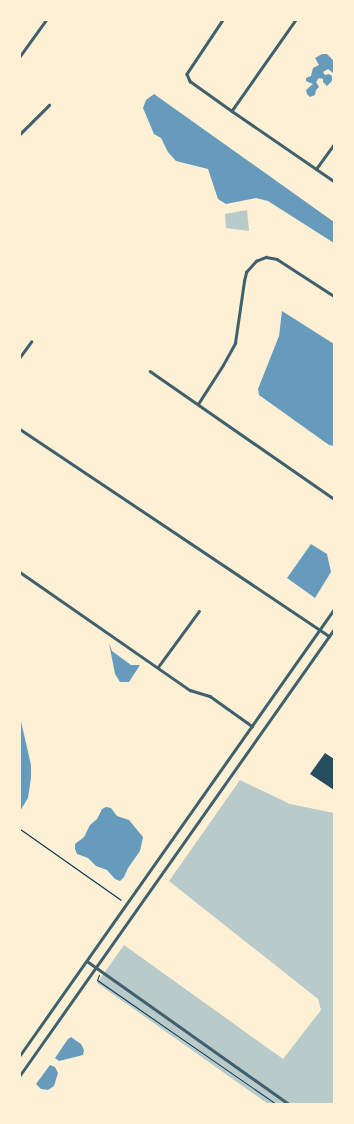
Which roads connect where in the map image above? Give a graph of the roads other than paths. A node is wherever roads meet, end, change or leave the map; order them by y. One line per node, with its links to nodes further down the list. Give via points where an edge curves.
1 (46, 20): 4 (street)
2 (223, 20): 6 (street, via 187,74 190,81)
3 (296, 20): 6 (street)
4 (20, 56)
5 (49, 105): 7 (street)
6 (232, 111): 9 (street)
7 (20, 134)
8 (334, 144): 9 (street)
9 (316, 169): 10 (street)
10 (334, 181)
11 (334, 296): 15 (street, via 277,259 266,257 256,261 246,272 235,344)
12 (31, 342): 13 (street)
13 (20, 357)
14 (150, 371): 15 (street)
15 (198, 404): 17 (street)
16 (20, 429): 22 (street)
17 (334, 498)
18 (20, 572): 24 (street)
19 (334, 609): 22 (street)
20 (199, 611): 24 (street)
21 (334, 629): 23 (street)
22 (320, 630): 23 (street); 25 (street)
23 (329, 636): 27 (street)
24 (158, 667): 25 (street, via 190,690 210,696)
25 (252, 726): 26 (street)
26 (86, 961): 27 (street); 28 (street)
27 (96, 967): 29 (street); 30 (street)
28 (20, 1055)
29 (20, 1075)
30 (290, 1104)

